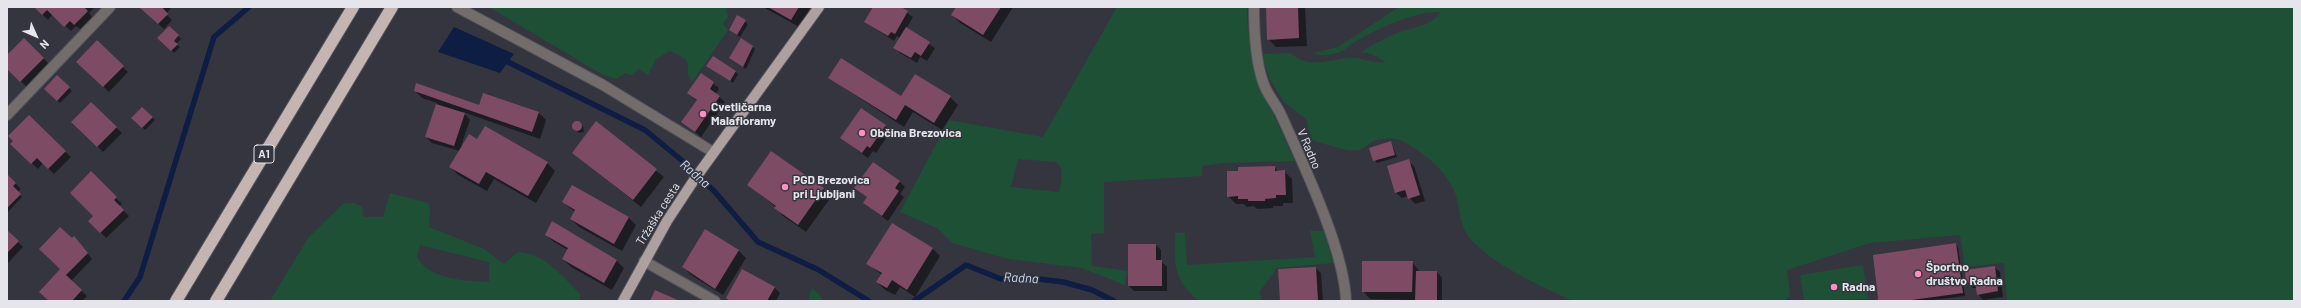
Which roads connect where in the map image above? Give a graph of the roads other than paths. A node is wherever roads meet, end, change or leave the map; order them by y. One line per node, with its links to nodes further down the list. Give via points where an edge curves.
1 (110, 7): 7 (street)
2 (353, 7): 10 (highway, A1)
3 (392, 7): 11 (highway)
4 (458, 7): 8 (street, via 603,85)
5 (819, 7): 8 (main road, Tržaška cesta)
6 (1254, 7): 14 (street, V Radno, via 1257,60 1263,83 1281,116 1328,226)
7 (7, 115)
8 (713, 152): 9 (main road, Tržaška cesta)
9 (644, 261): 12 (main road, Tržaška cesta); 13 (street)
10 (176, 301)
11 (216, 301)
12 (622, 301)
13 (714, 301)
14 (1346, 301)

